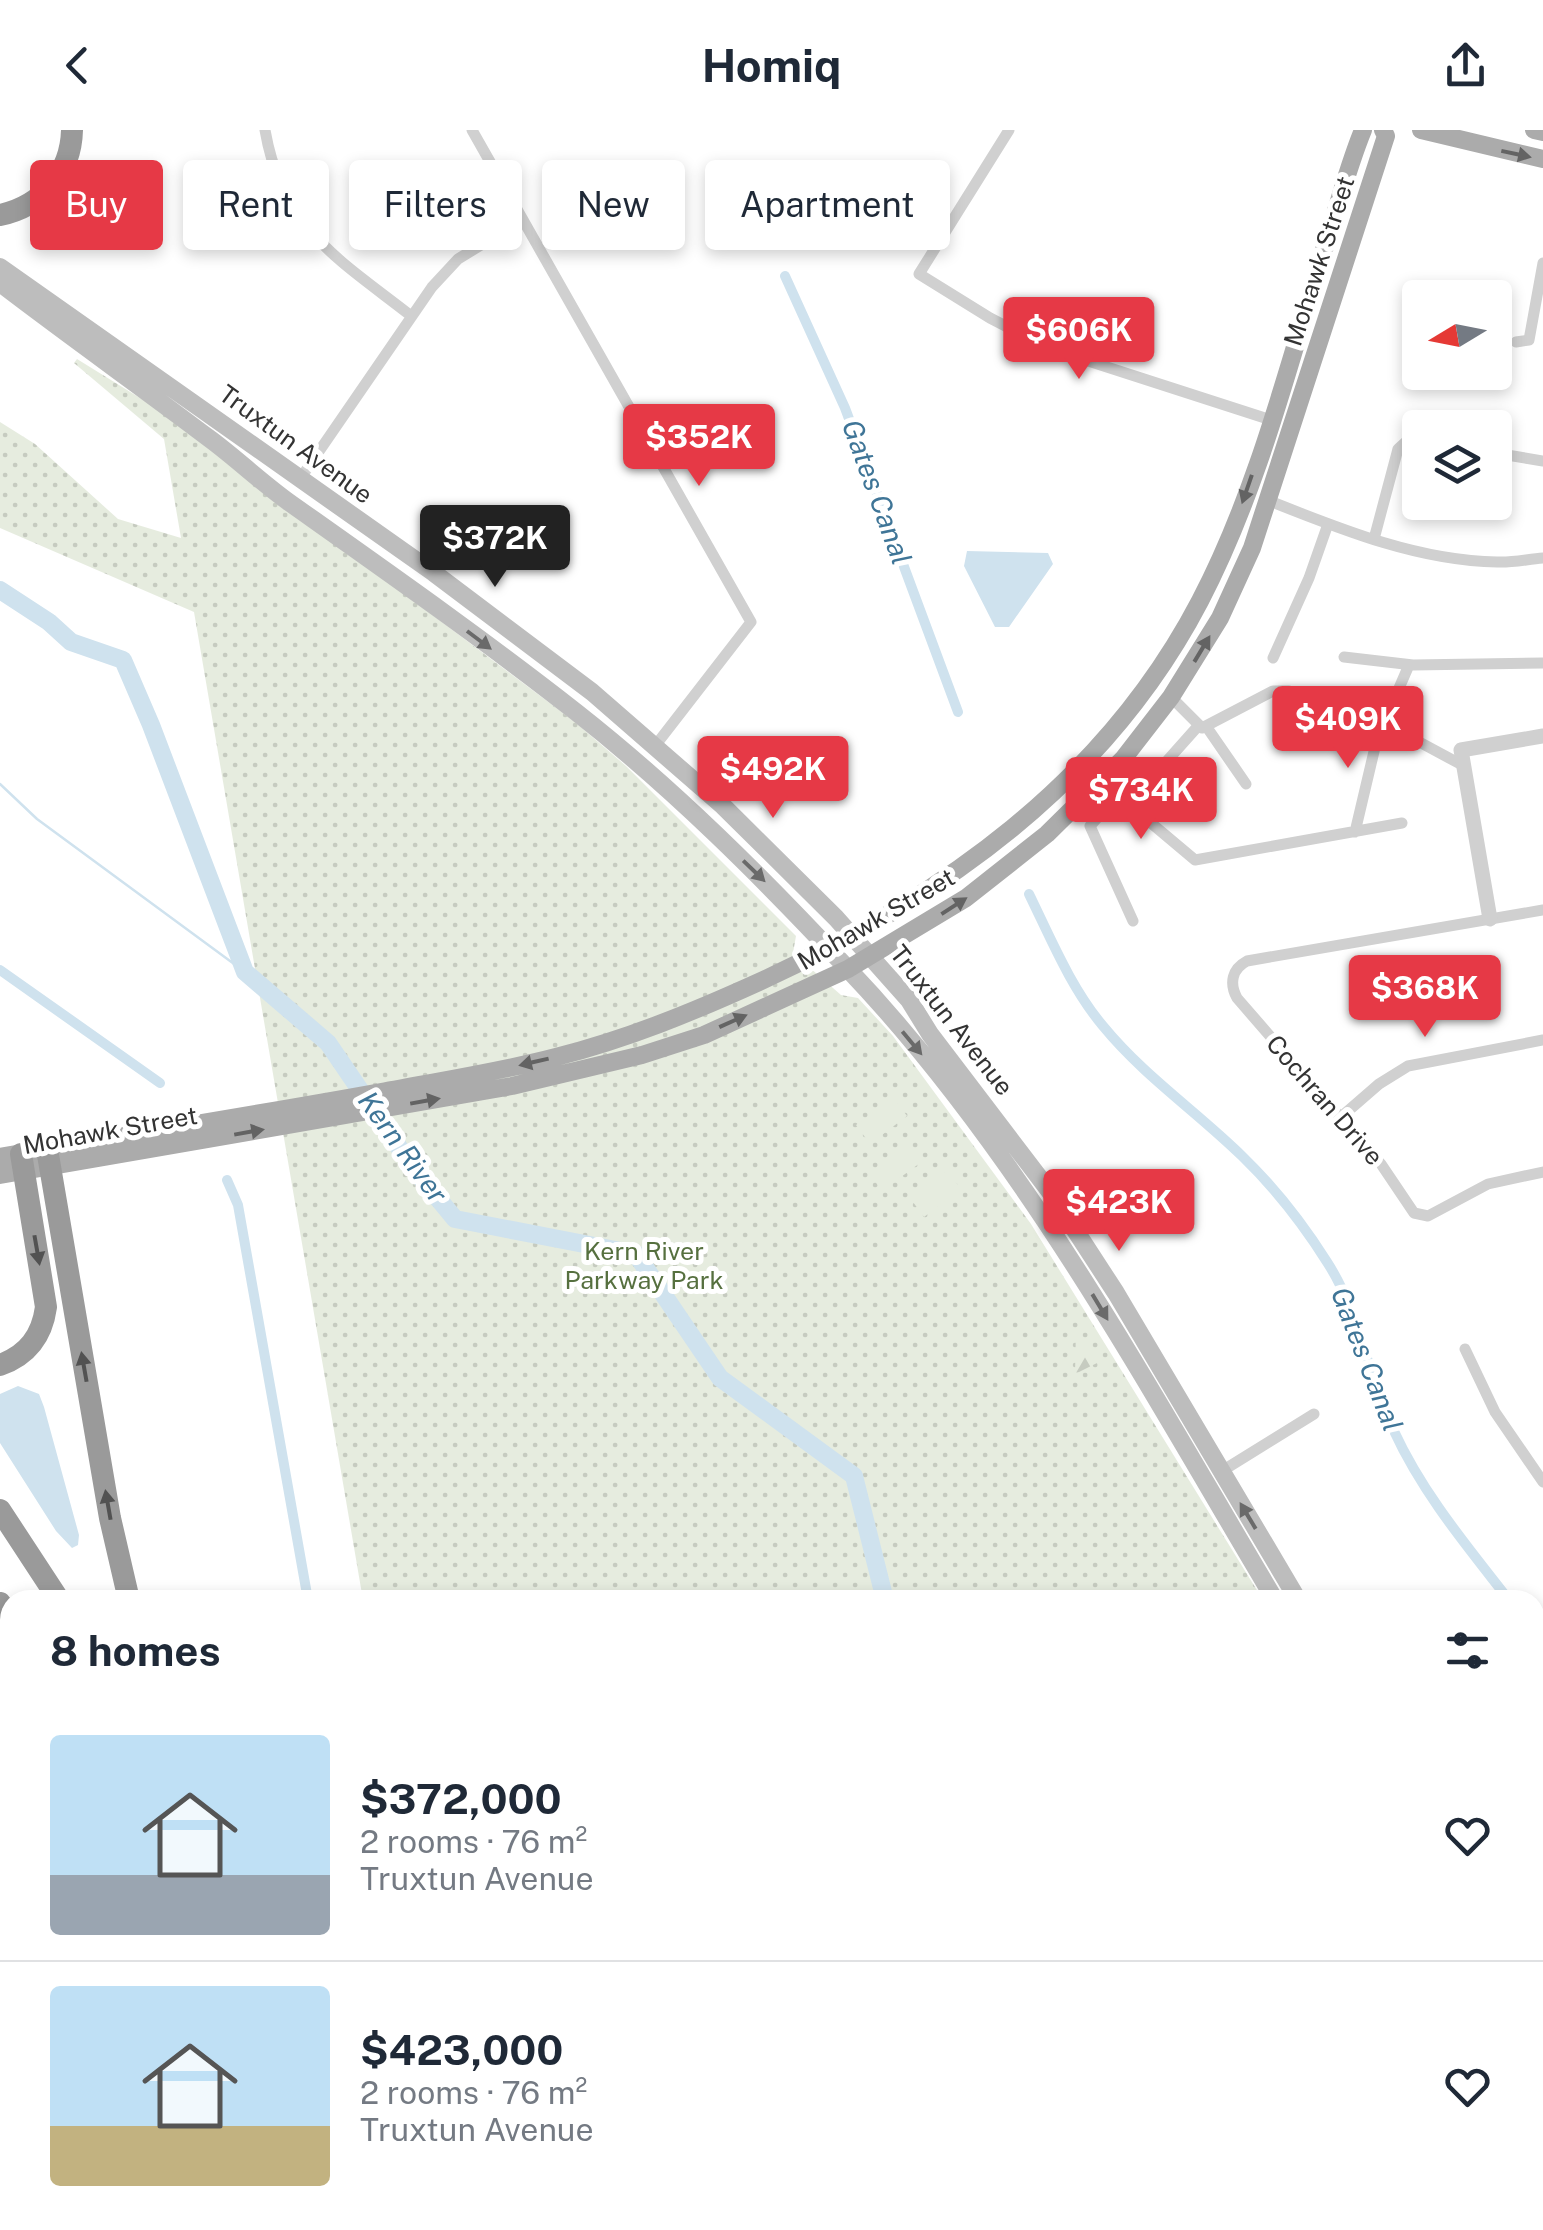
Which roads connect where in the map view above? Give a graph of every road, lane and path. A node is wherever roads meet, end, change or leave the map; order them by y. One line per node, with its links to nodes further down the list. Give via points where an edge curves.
1 (72, 130): 12 (highway, via 67,160 49,189)
2 (264, 130): 18 (street, via 274,171 302,224)
3 (472, 130): 11 (street)
4 (1009, 130): 23 (street, via 920,274 1051,350)
5 (1363, 130): 21 (main road, Mohawk Street)
6 (1383, 130): 24 (main road, Mohawk Street)
7 (1421, 130): 10 (main road, one-way to 10)
8 (1534, 130): 9 (main road)
9 (1543, 132)
10 (1543, 159)
11 (489, 160)
12 (0, 215)
13 (522, 220): 46 (street, via 751,622)
14 (473, 250): 18 (street)
15 (1543, 262): 20 (street, via 1529,340)
16 (0, 267): 22 (main road, Truxtun Avenue)
17 (0, 284): 19 (main road, Truxtun Avenue)
18 (410, 316): 30 (street)
19 (78, 342): 22 (main road, via 136,376); 25 (main road, Truxtun Avenue)
20 (1516, 342)
21 (1288, 363): 23 (main road, Mohawk Street); 24 (main road, via 1285,413)
22 (162, 380): 30 (main road, Truxtun Avenue)
23 (1271, 420): 29 (main road); 36 (main road, Mohawk Street, one-way to 36, via 1232,532)
24 (1292, 426): 29 (main road, Mohawk Street)
25 (213, 441): 30 (main road, via 275,478); 34 (main road, Truxtun Avenue)
26 (1402, 445): 33 (street)
27 (1512, 455): 28 (street)
28 (1543, 461)
29 (1278, 467): 31 (main road, Mohawk Street)
30 (300, 479): 34 (main road, via 306,499); 46 (main road, Truxtun Avenue, via 592,692)
31 (1267, 500): 32 (street); 41 (main road, Mohawk Street, one-way to 31, via 1237,583)
32 (1328, 524): 33 (street); 38 (street)
33 (1374, 539): 35 (street, via 1476,561)
34 (344, 540): 58 (main road, Truxtun Avenue, one-way to 58, via 589,723 706,824)
35 (1543, 558)
36 (1181, 636): 41 (main road); 51 (main road, Mohawk Street, via 1103,743)
37 (1344, 657): 40 (street)
38 (1273, 658)
39 (1543, 663): 40 (street)
40 (1408, 664): 42 (street)
41 (1171, 697): 43 (street); 53 (main road, Mohawk Street, via 1097,787)
42 (1384, 722): 45 (street); 47 (street)
43 (1202, 725): 45 (street, via 1273,691 1289,691); 48 (street); 49 (street, via 1158,771)
44 (1543, 736): 47 (street, via 1461,750)
45 (1376, 743): 52 (street)
46 (655, 746): 57 (main road, Truxtun Avenue)
47 (1464, 766): 55 (street)
48 (1246, 784)
49 (1123, 788): 52 (street, via 1151,824 1195,860); 56 (street, via 1090,826)
50 (1402, 823): 52 (street)
51 (1019, 825): 53 (main road, via 1018,844); 57 (main road, Mohawk Street)
52 (1355, 832)
53 (993, 877): 59 (main road, Mohawk Street, one-way to 53)
54 (1543, 910): 55 (street)
55 (1490, 919): 63 (street, Cochran Drive, via 1247,962 1233,976 1237,998)
56 (1133, 921)
57 (851, 936): 58 (main road, Mohawk Street); 59 (main road, Truxtun Avenue)
58 (829, 949): 60 (main road, Truxtun Avenue); 62 (main road, Mohawk Street, one-way to 62, via 628,1037)
59 (871, 956): 60 (main road, Mohawk Street); 71 (main road, Truxtun Avenue, via 1050,1193)
60 (848, 969): 62 (main road, Mohawk Street, one-way to 60, via 512,1086 642,1055); 70 (main road, Truxtun Avenue, one-way to 70, via 940,1077 1034,1204)
61 (1543, 1040): 63 (street, via 1408,1066)
62 (289, 1117): 64 (main road, Mohawk Street)
63 (1341, 1117): 66 (street, Cochran Drive, via 1414,1212 1428,1216 1488,1184)
64 (48, 1157): 65 (main road, Mohawk Street); 75 (highway, one-way to 64)
65 (11, 1164): 68 (highway, one-way to 68, via 46,1300 30,1346)
66 (1543, 1172)
67 (1464, 1349): 72 (street, via 1495,1412)
68 (0, 1365)
69 (1314, 1414): 71 (street)
70 (1178, 1438): 71 (main road, via 1209,1468); 76 (main road, Truxtun Avenue)
71 (1222, 1471): 77 (main road, Truxtun Avenue, one-way to 71)
72 (1543, 1482)
73 (0, 1510): 74 (highway)
74 (53, 1590)
75 (127, 1590)
76 (1268, 1590)
77 (1292, 1590)

